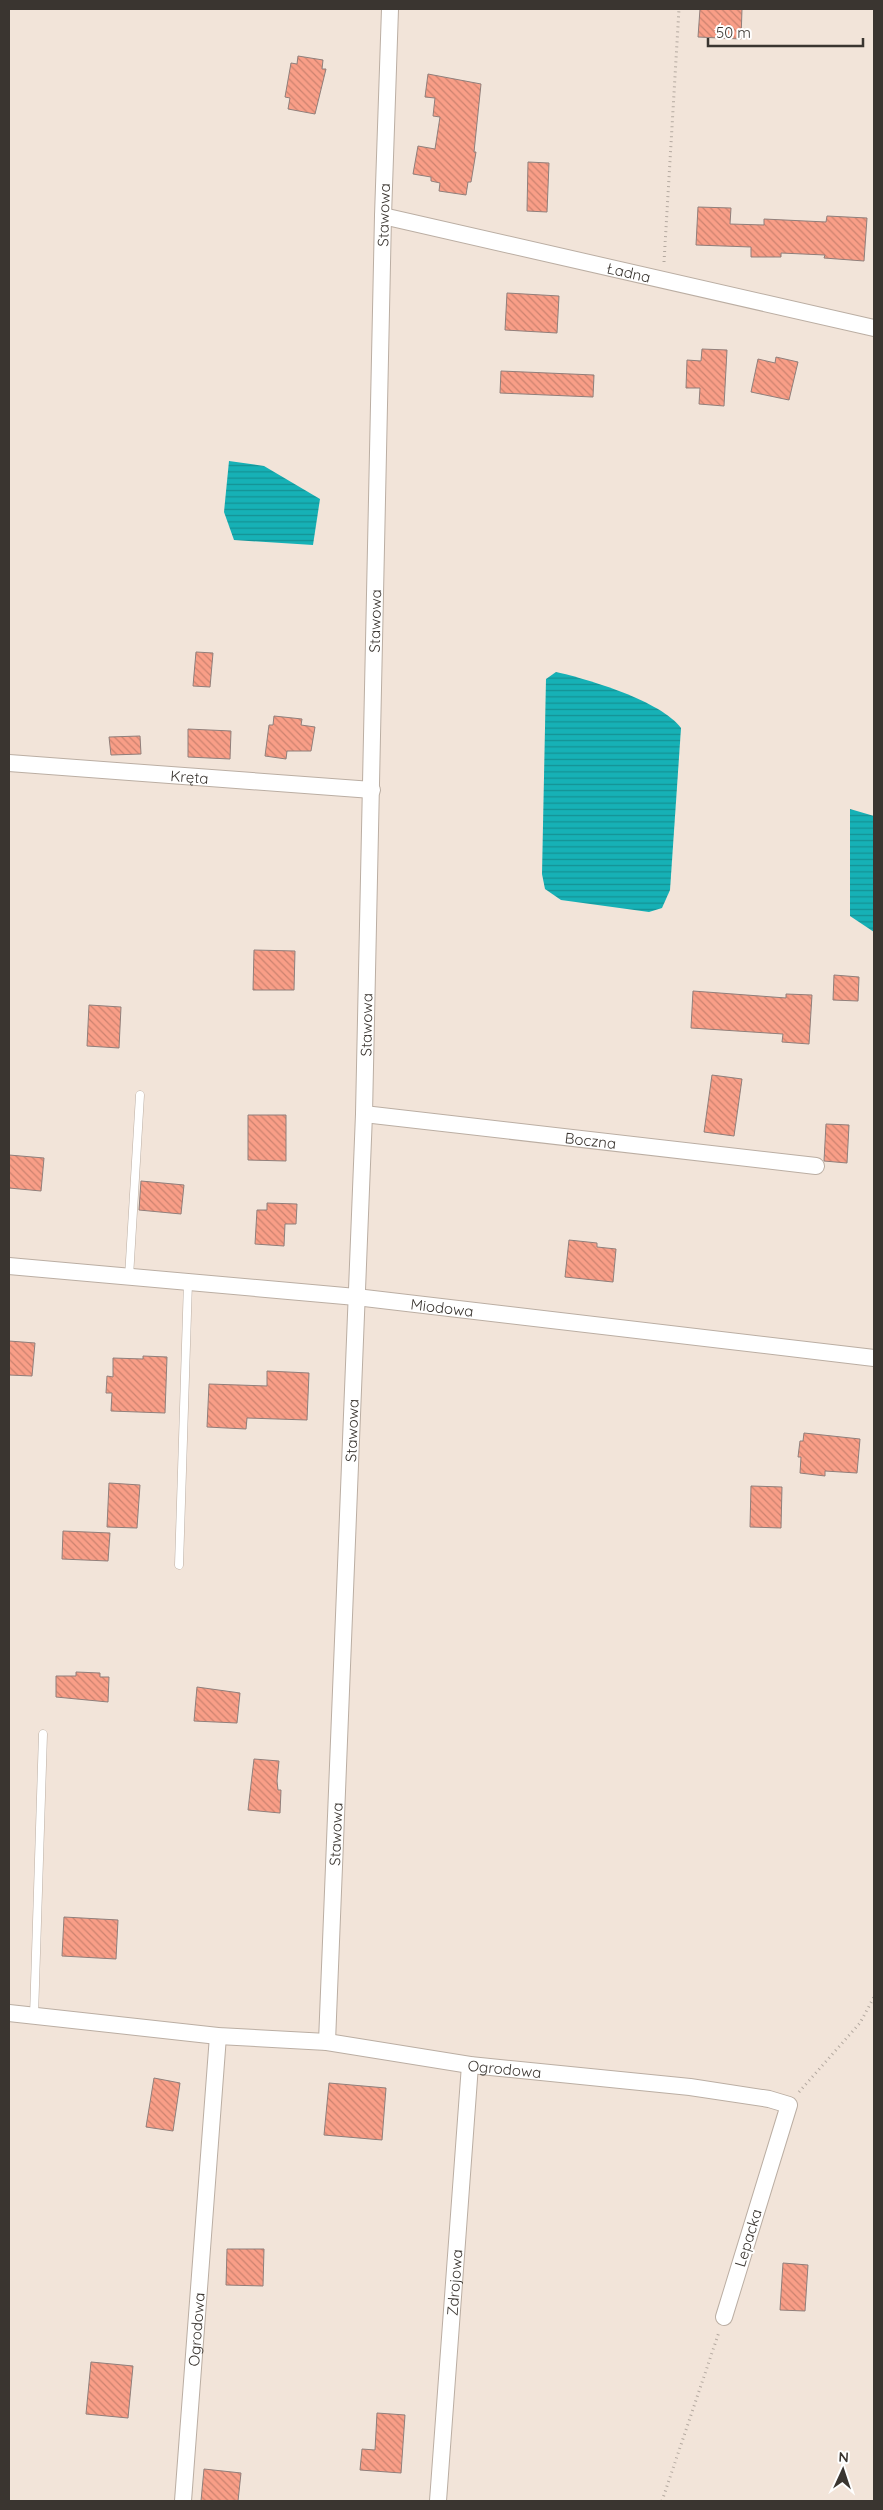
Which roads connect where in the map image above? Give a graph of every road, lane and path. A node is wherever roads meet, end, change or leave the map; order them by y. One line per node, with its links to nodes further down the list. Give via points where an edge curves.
1 (390, 9): 3 (street, Stawowa)
2 (679, 9): 4 (path)
3 (383, 216): 4 (street, Ładna); 7 (street, Stawowa)
4 (663, 280): 5 (street, Ładna)
5 (874, 328)
6 (9, 763): 7 (street, Kręta)
7 (372, 790): 9 (street, Stawowa)
8 (140, 1095): 12 (lane)
9 (364, 1114): 10 (street, Boczna); 14 (street, Stawowa)
10 (816, 1166)
11 (9, 1266): 12 (street, Miodowa)
12 (129, 1277): 13 (street, Miodowa)
13 (188, 1282): 14 (street, Miodowa); 16 (lane)
14 (356, 1297): 15 (street, Miodowa); 22 (street, Stawowa)
15 (874, 1358)
16 (179, 1565)
17 (43, 1734): 20 (lane)
18 (874, 1997): 24 (path, via 860,2023)
19 (9, 2013): 20 (street, Ogrodowa)
20 (34, 2016): 21 (street, Ogrodowa)
21 (218, 2036): 22 (street, Ogrodowa); 26 (street, Ogrodowa)
22 (327, 2042): 23 (street, Ogrodowa)
23 (470, 2065): 24 (street, Ogrodowa, via 690,2087); 27 (street, Zdrojowa)
24 (789, 2105): 25 (street, Lepacka)
25 (724, 2317): 28 (path)
26 (183, 2501)
27 (438, 2501)
28 (662, 2501)

